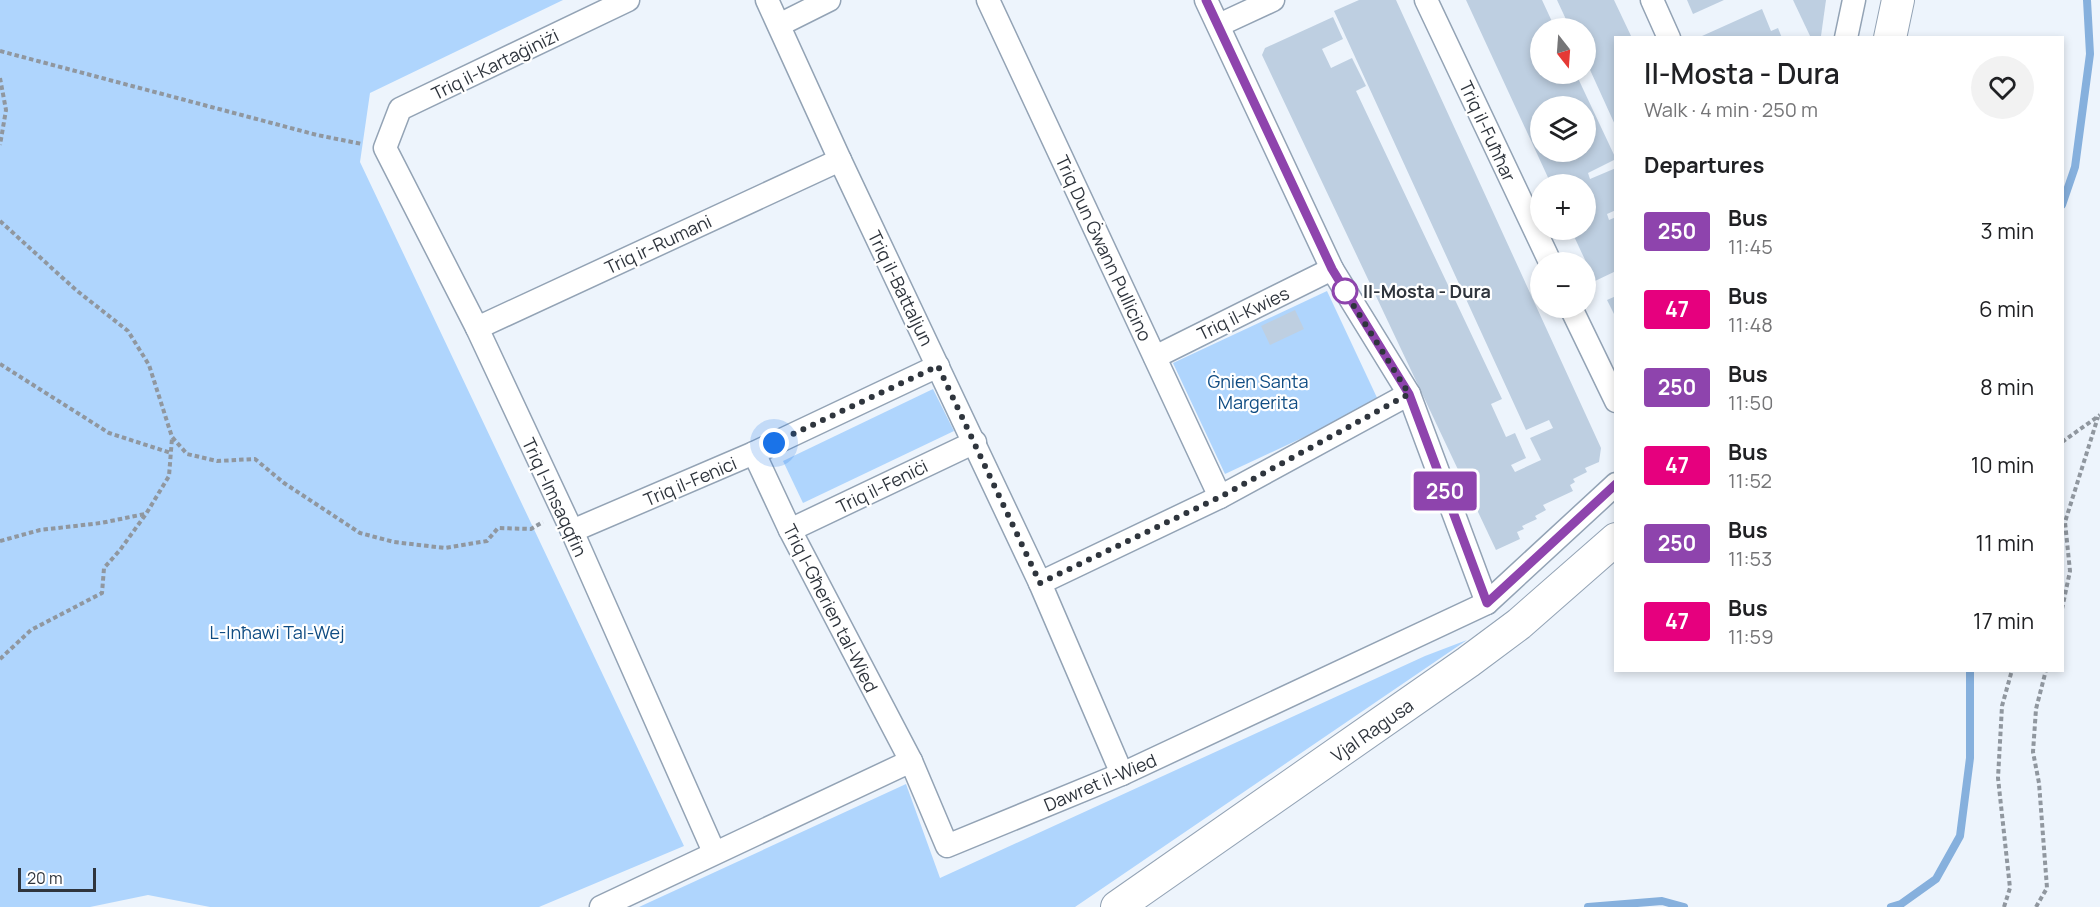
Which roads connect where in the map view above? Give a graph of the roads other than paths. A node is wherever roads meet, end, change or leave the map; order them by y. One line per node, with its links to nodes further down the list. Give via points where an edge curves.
1 (628, 0): 16 (street, Triq il-Kartaġiniżi, via 400,109)
2 (767, 0): 11 (street, Triq il-Battaljun)
3 (829, 0): 11 (street)
4 (988, 0): 22 (street, Triq Dun Ġwann Pullicino)
5 (1206, 0): 12 (street)
6 (1273, 0): 12 (street)
7 (1426, 0): 18 (street, Triq il-Fuħħar)
8 (1652, 0): 13 (street)
9 (1854, 0): 14 (street)
10 (1898, 0): 15 (main road)
11 (779, 25): 17 (street, Triq il-Battaljun)
12 (1219, 25): 19 (street)
13 (1668, 36)
14 (1846, 36)
15 (1890, 36)
16 (385, 148): 21 (street, Triq l-Imsaqqfin)
17 (840, 160): 21 (street, Triq ir-Rumani); 23 (street, Triq il-Battaljun)
18 (1545, 252)
19 (1332, 269): 22 (street, Triq il-Kwies); 24 (street)
20 (1576, 318): 25 (street)
21 (477, 328): 31 (street, Triq l-Imsaqqfin)
22 (1155, 357): 29 (street, Triq Dun Ġwann Pullicino)
23 (938, 366): 26 (street, Triq il-Battaljun); 27 (street, Triq il-Fenici)
24 (1409, 394): 29 (street); 34 (street)
25 (1614, 397)
26 (975, 442): 30 (street, Triq il-Feniċi); 33 (street, Triq il-Battaljun)
27 (754, 453): 30 (street, Triq l-Għerien tal-Wied); 31 (street, Triq il-Fenici)
28 (1614, 486): 34 (street, Dawret il-Wied)
29 (1220, 497): 33 (street)
30 (790, 530): 35 (street, Triq l-Għerien tal-Wied)
31 (572, 531): 37 (street, Triq l-Imsaqqfin)
32 (1614, 541): 39 (main road, Vjal Ragusa, via 1519,624 1468,662)
33 (1040, 583): 36 (street, Triq il-Battaljun)
34 (1487, 603): 36 (street, Dawret il-Wied)
35 (911, 761): 36 (street, Dawret il-Wied, via 947,846); 37 (street)
36 (1122, 774)
37 (714, 852): 38 (street)
38 (601, 907)
39 (1117, 907)

